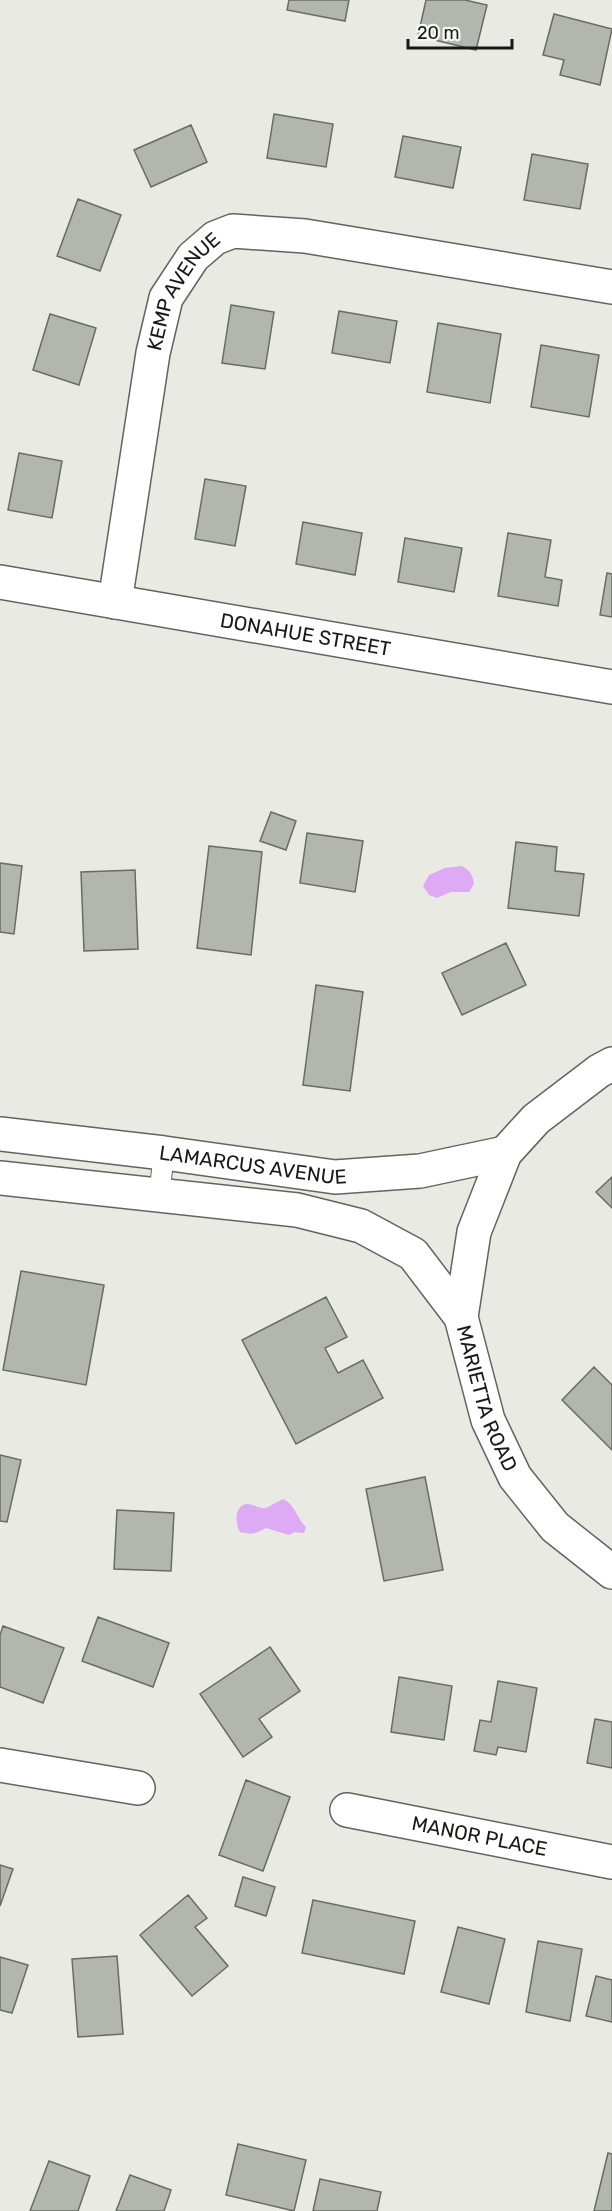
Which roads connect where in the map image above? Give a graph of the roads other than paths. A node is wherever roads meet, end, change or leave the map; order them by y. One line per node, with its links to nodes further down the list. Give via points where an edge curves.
1 (612, 287): 3 (street, KEMP AVENUE, via 305,236 233,231 215,238 193,257 166,298 153,353)
2 (0, 582): 3 (street, DONAHUE STREET)
3 (115, 602): 4 (street, DONAHUE STREET)
4 (612, 687)
5 (612, 1064): 8 (street, via 536,1119)
6 (0, 1134): 7 (street, LAMARCUS AVENUE)
7 (164, 1153): 8 (street, LAMARCUS AVENUE, via 335,1177 420,1171); 10 (lane)
8 (505, 1153): 11 (street, MARIETTA ROAD, via 474,1232)
9 (0, 1178): 10 (street, LAMARCUS AVENUE)
10 (159, 1196): 11 (street, LAMARCUS AVENUE, via 297,1210 361,1226 412,1254)
11 (461, 1317): 12 (street, MARIETTA ROAD, via 488,1420 515,1477 555,1527)
12 (612, 1572)
13 (0, 1765): 14 (street)
14 (138, 1788)
15 (347, 1810): 16 (street, MANOR PLACE)
16 (612, 1862)

